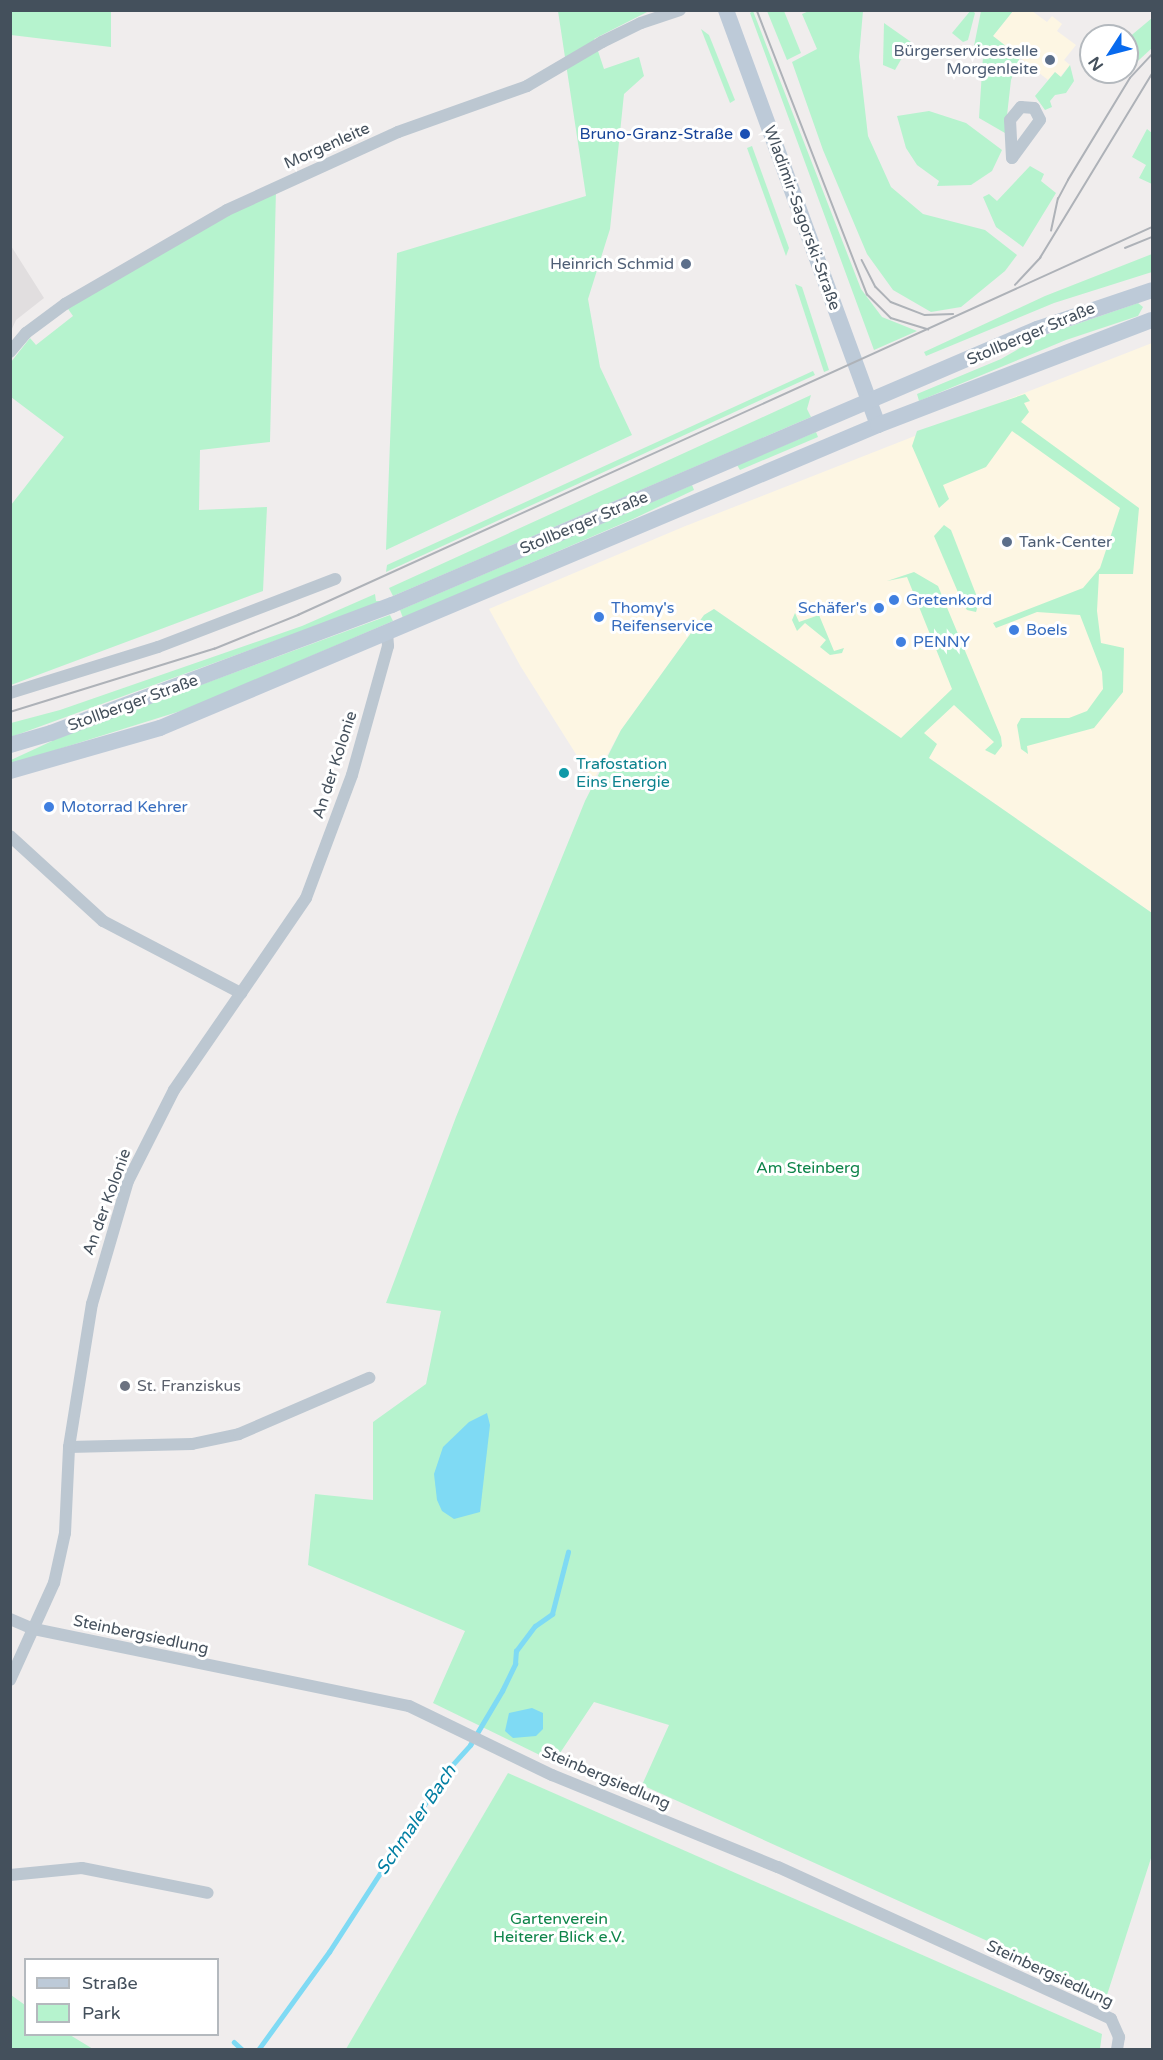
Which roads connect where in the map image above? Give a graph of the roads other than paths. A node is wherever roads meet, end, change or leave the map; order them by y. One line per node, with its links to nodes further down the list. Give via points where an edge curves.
1 (680, 10): 5 (street, Morgenleite, via 602,42 527,86 398,132 227,210 64,304 26,333)
2 (726, 10): 6 (main road, Wladimir-Sagorski-Straße)
3 (1152, 290): 6 (main road, Stollberger Straße, via 1072,315)
4 (1152, 320): 7 (main road, Stollberger Straße)
5 (10, 352)
6 (869, 402): 7 (main road, Wladimir-Sagorski-Straße); 11 (main road, Stollberger Straße, via 392,606 261,657)
7 (878, 425): 9 (main road, Stollberger Straße)
8 (335, 579): 10 (street, via 158,647)
9 (387, 633): 12 (main road, Stollberger Straße, via 160,728); 14 (street, An der Kolonie, via 388,646 352,774 306,898)
10 (10, 693)
11 (10, 745)
12 (10, 771)
13 (10, 836): 14 (street, via 103,921)
14 (241, 993): 16 (street, An der Kolonie, via 174,1090 128,1181 92,1304)
15 (369, 1378): 16 (street, via 239,1434 204,1442)
16 (69, 1447): 18 (street, via 65,1533 54,1583)
17 (10, 1619): 18 (street, Steinbergsiedlung)
18 (34, 1629): 19 (street); 22 (street, Steinbergsiedlung, via 409,1706 470,1732 552,1775 778,1867 1111,2019 1119,2037)
19 (10, 1680)
20 (10, 1875): 21 (street, via 82,1868)
21 (208, 1893)
22 (1117, 2049)

